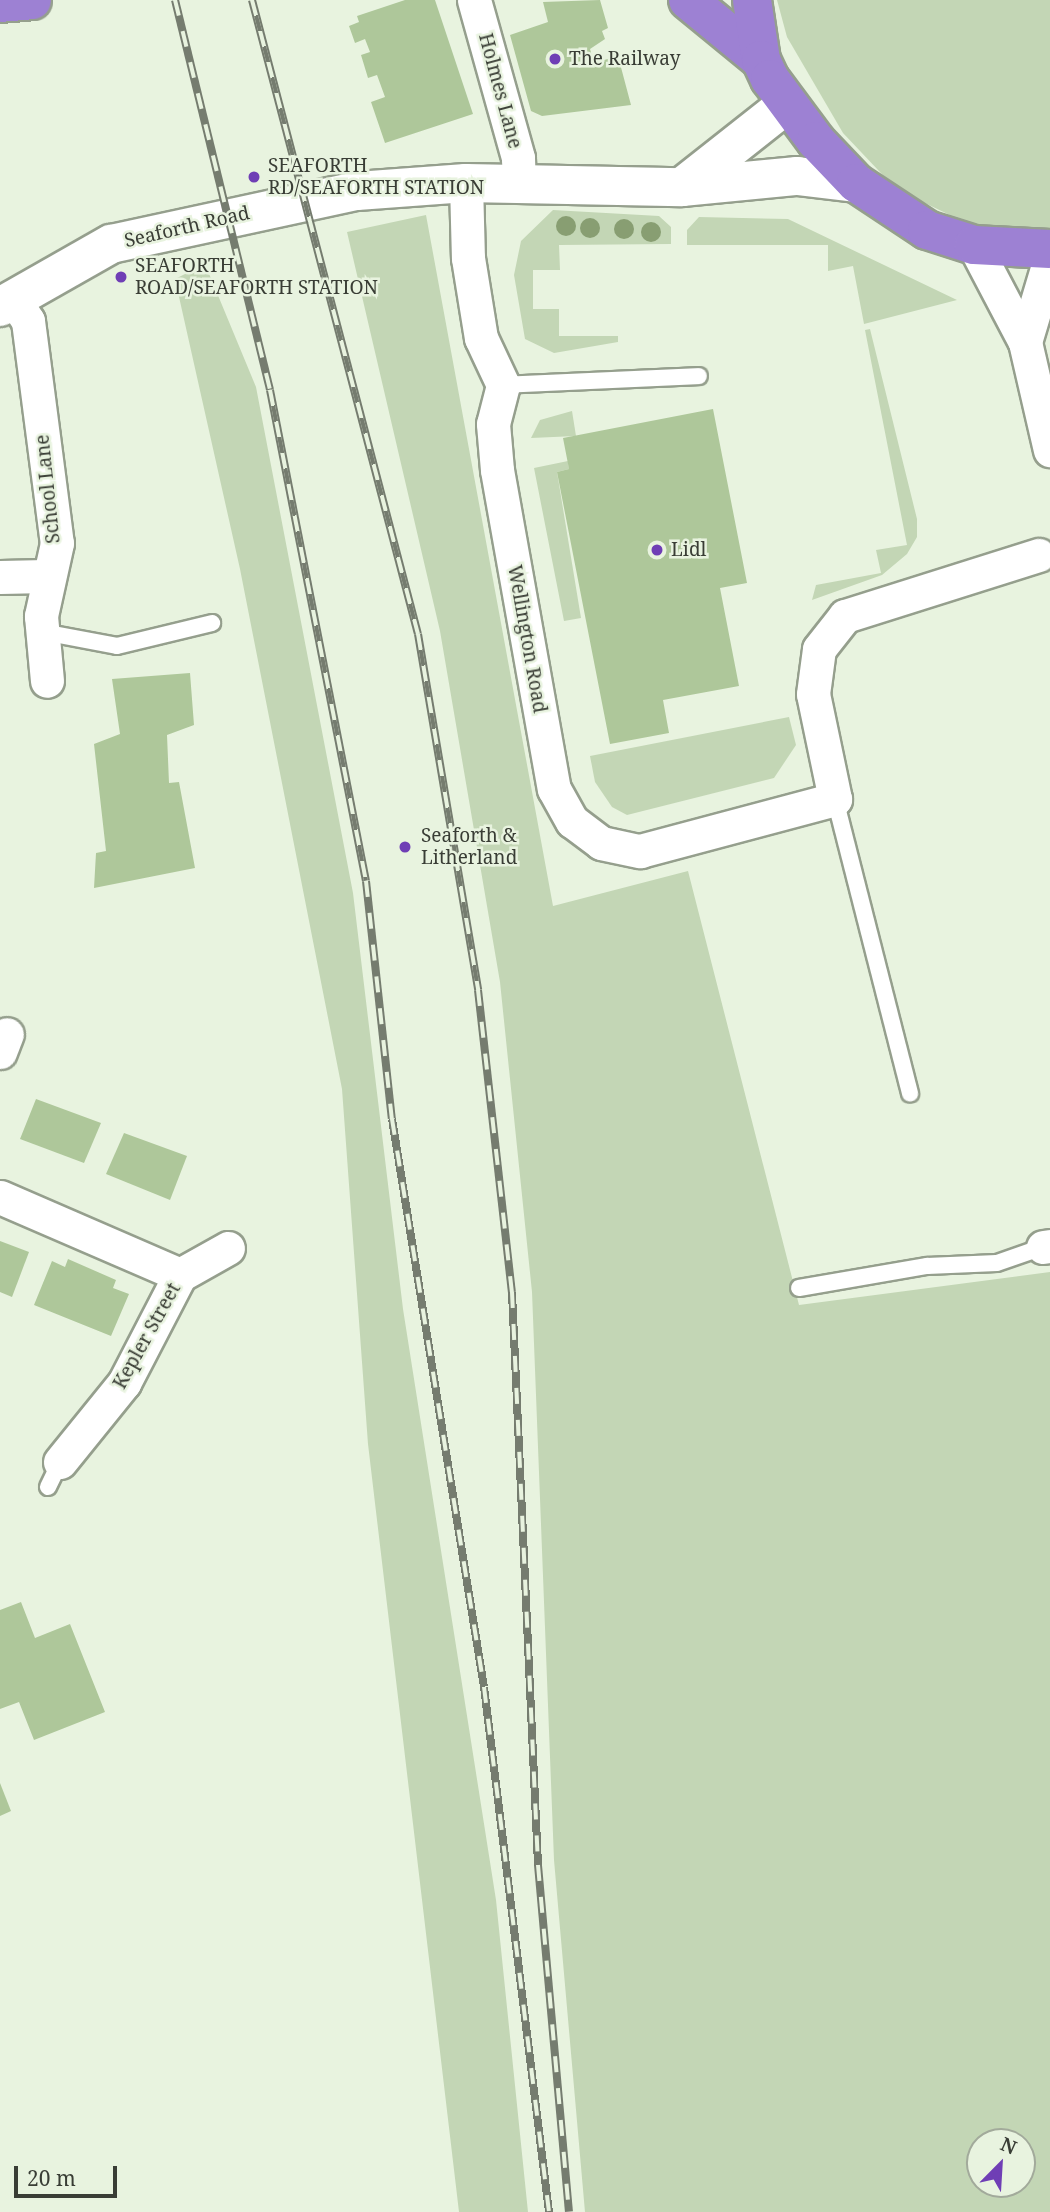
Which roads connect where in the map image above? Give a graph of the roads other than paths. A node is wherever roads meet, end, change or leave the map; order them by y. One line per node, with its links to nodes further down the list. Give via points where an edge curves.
1 (32, 0): 5 (highway)
2 (474, 0): 10 (street, Holmes Lane, via 518,158)
3 (688, 0): 6 (highway)
4 (752, 0): 6 (highway)
5 (0, 3)
6 (761, 60): 7 (highway)
7 (787, 104): 9 (highway); 11 (street)
8 (466, 183): 10 (street, Seaforth Road); 15 (street, Seaforth Road, via 357,191 111,244); 18 (street, via 467,258 481,338)
9 (856, 183): 11 (street, Seaforth Road, via 797,176); 12 (highway, via 927,230)
10 (519, 184): 11 (street, Seaforth Road)
11 (682, 187)
12 (974, 245): 13 (highway); 16 (street)
13 (1050, 249)
14 (1050, 258): 16 (street)
15 (7, 304): 21 (street, School Lane, via 28,321 57,543)
16 (1025, 342): 19 (street)
17 (699, 376): 18 (lane)
18 (503, 385): 26 (street, Wellington Road, via 493,424 497,470 554,789 572,821 601,843 640,851)
19 (1050, 450)
20 (1040, 555): 26 (street, via 845,616 818,649 813,694)
21 (46, 576): 22 (street); 24 (street, School Lane)
22 (0, 577)
23 (212, 623): 24 (lane, via 117,646)
24 (43, 632): 25 (street, School Lane)
25 (47, 681)
26 (835, 799): 27 (lane)
27 (910, 1094)
28 (0, 1197): 31 (street, Kepler Street)
29 (1047, 1246): 32 (lane, via 997,1263 927,1266)
30 (228, 1248): 31 (street, Kepler Street)
31 (180, 1275): 33 (street, Kepler Street, via 124,1383)
32 (799, 1288)
33 (54, 1475)

